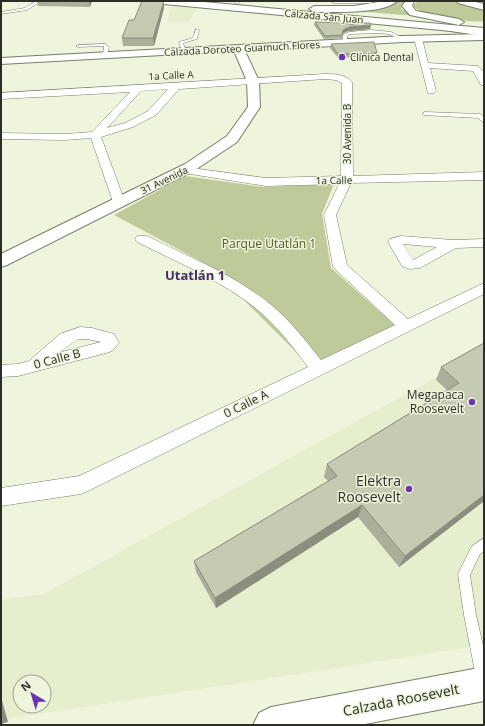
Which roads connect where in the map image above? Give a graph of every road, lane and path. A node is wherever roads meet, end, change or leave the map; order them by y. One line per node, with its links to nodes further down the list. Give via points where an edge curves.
1 (39, 1): 12 (lane, via 26,9)
2 (164, 1): 13 (main road, Calzada San Juan)
3 (235, 1): 11 (main road, Calzada San Juan)
4 (334, 1): 5 (street)
5 (371, 1)
6 (393, 1): 11 (main road, via 369,8)
7 (410, 1): 14 (main road, via 407,6 409,10)
8 (461, 1): 10 (main road)
9 (474, 1): 10 (main road)
10 (484, 7)
11 (314, 8): 14 (main road, Calzada San Juan)
12 (1, 13)
13 (330, 17): 15 (lane); 18 (main road, Calzada San Juan)
14 (459, 22): 16 (main road, Calzada San Juan)
15 (343, 23): 17 (lane); 23 (lane)
16 (484, 25)
17 (355, 26)
18 (437, 27): 22 (main road, Calzada San Juan); 24 (main road, via 445,34)
19 (197, 30): 29 (lane, via 195,39 181,42)
20 (370, 30): 21 (lane)
21 (377, 32): 23 (lane); 26 (lane, via 390,33)
22 (484, 32)
23 (345, 38): 26 (main road, Calzada Doroteo Guamuch Flores); 28 (main road, Calzada Doroteo Guamuch Flores)
24 (420, 38): 25 (main road, Calzada Doroteo Guamuch Flores); 26 (main road, Calzada Doroteo Guamuch Flores); 32 (street)
25 (484, 38)
26 (403, 39)
27 (78, 46): 30 (lane, via 105,45)
28 (238, 48): 29 (main road, Calzada Doroteo Guamuch Flores); 34 (main road, 31 Avenida)
29 (184, 51): 30 (main road, Calzada Doroteo Guamuch Flores)
30 (105, 55): 31 (main road, Calzada Doroteo Guamuch Flores)
31 (1, 61)
32 (426, 65): 35 (street, via 475,68); 38 (street)
33 (343, 79): 34 (street, 1a Calle A, via 334,77); 47 (street, 30 Avenida B, via 347,82)
34 (253, 81): 36 (street, 1a Calle A); 45 (main road, 31 Avenida, via 254,107 232,139)
35 (484, 83)
36 (176, 86): 37 (street, 1a Calle A); 43 (street, via 152,113 142,120)
37 (138, 88): 39 (street, 1a Calle A); 43 (street)
38 (431, 91)
39 (1, 96)
40 (425, 114): 41 (lane)
41 (482, 115): 42 (lane)
42 (484, 121)
43 (95, 135): 44 (street, via 55,138); 48 (street)
44 (1, 136)
45 (184, 170): 47 (street, 1a Calle, via 266,182); 48 (main road, 31 Avenida)
46 (484, 176): 47 (street, 1a Calle)
47 (347, 180): 54 (street, 30 Avenida B, via 330,216 340,266)
48 (119, 202): 52 (main road, 31 Avenida)
49 (142, 239): 56 (street, via 235,286 254,299 280,322)
50 (484, 243): 51 (street)
51 (453, 244)
52 (1, 261)
53 (484, 288): 54 (street, 0 Calle A)
54 (406, 326): 56 (street, 0 Calle A)
55 (111, 343): 57 (street, 0 Calle B, via 18,370)
56 (319, 369): 58 (street, 0 Calle A, via 81,485)
57 (1, 371)
58 (1, 497)
59 (484, 544): 60 (lane, via 476,550 464,574)
60 (484, 683): 61 (main road, Calzada Roosevelt)
61 (271, 725)

